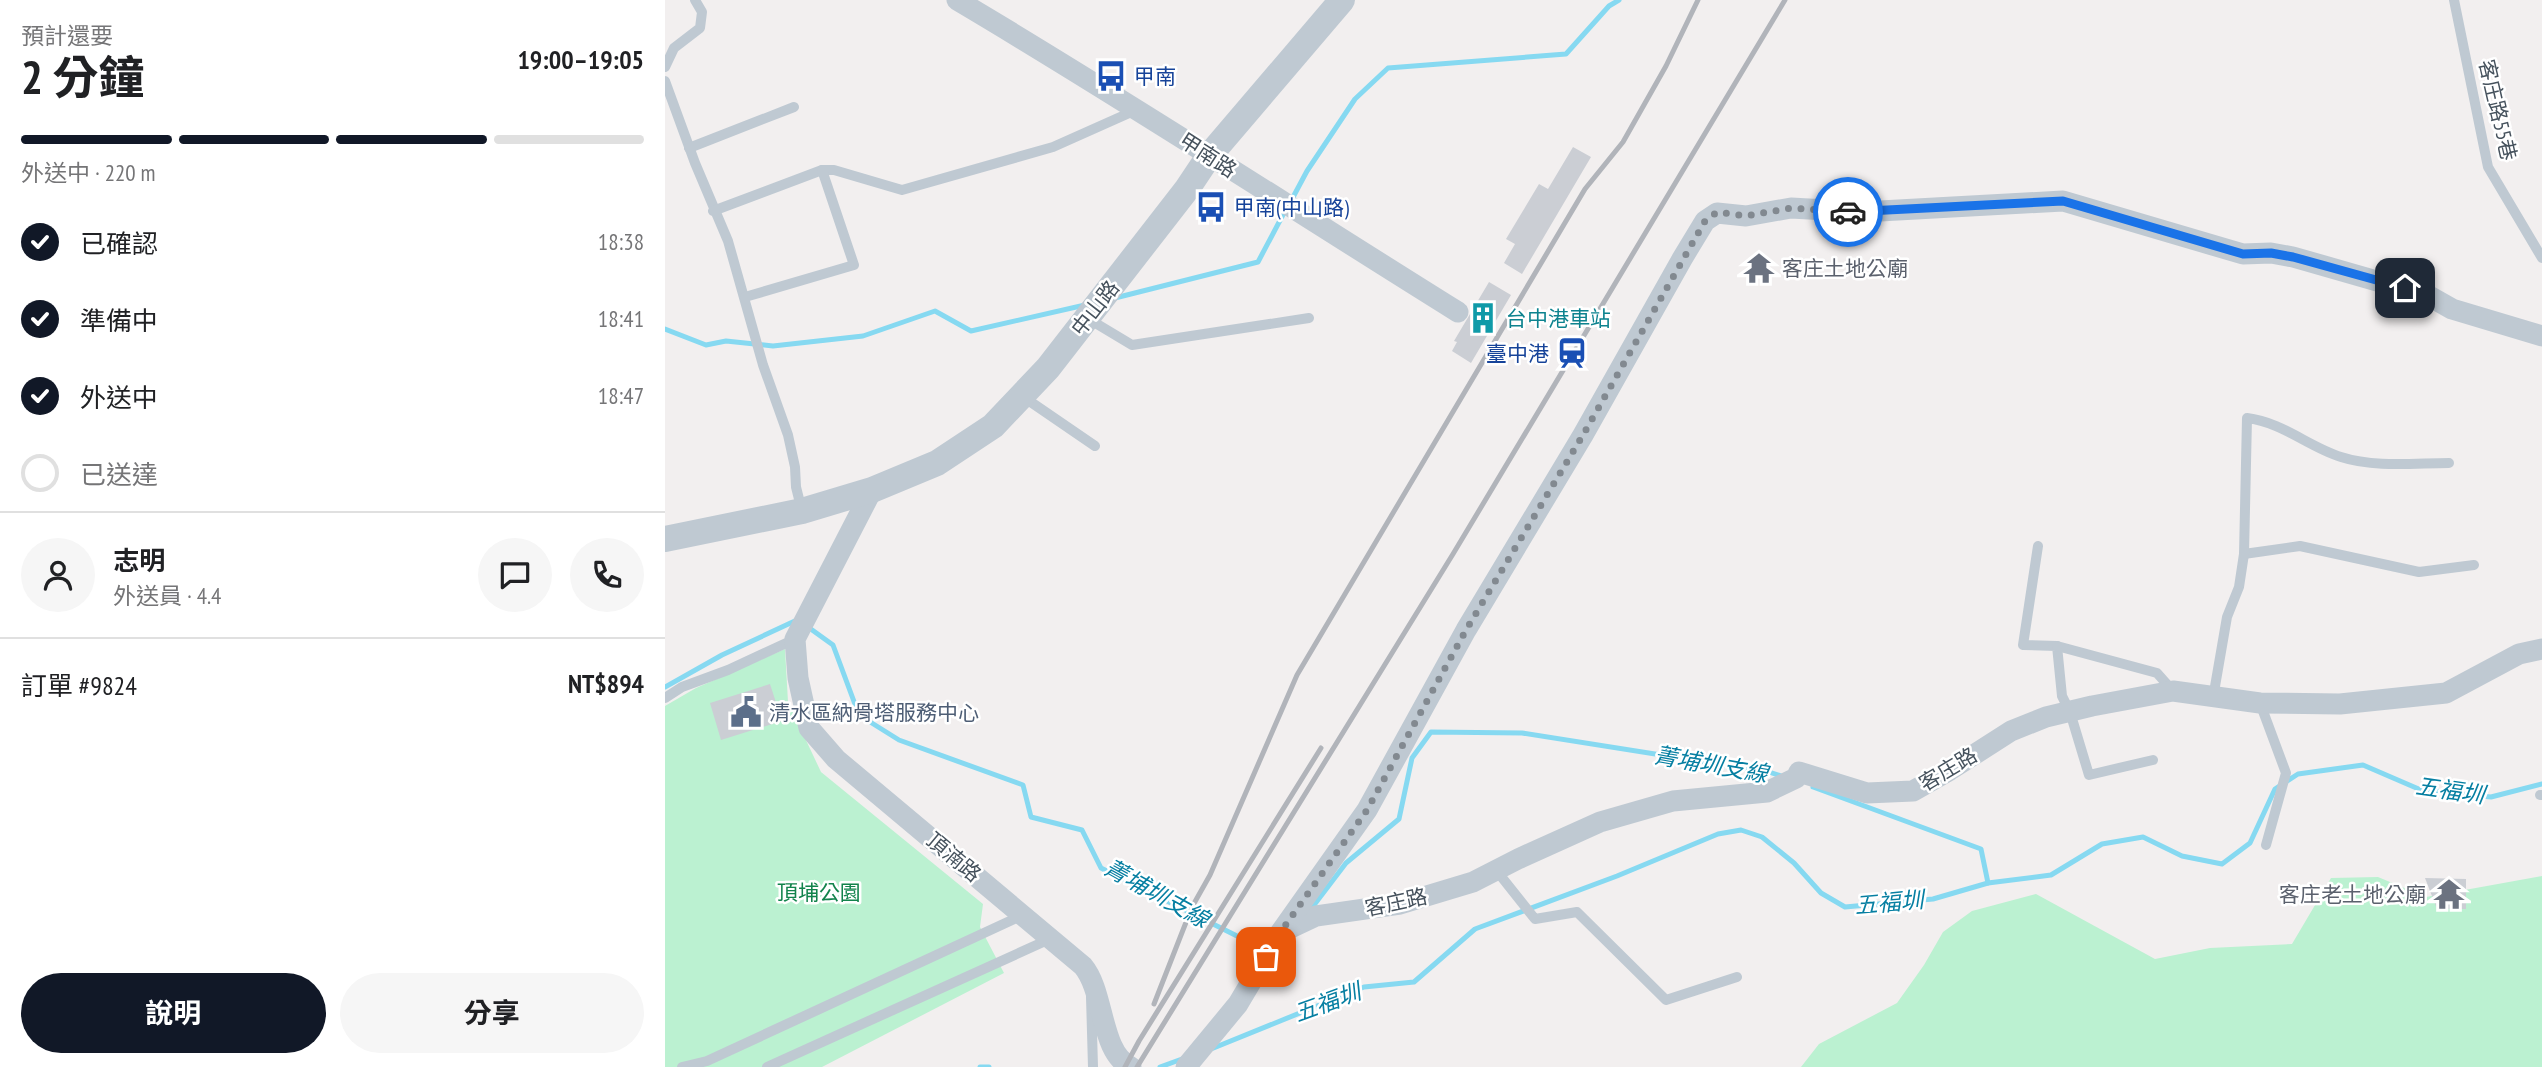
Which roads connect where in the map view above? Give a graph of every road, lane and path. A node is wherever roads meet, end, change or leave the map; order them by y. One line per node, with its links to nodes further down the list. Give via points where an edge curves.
1 (695, 0): 6 (lane, via 702,12 700,29 674,48)
2 (957, 0): 9 (street, 甲南路)
3 (1342, 0): 5 (street, 中山路)
4 (2454, 0): 14 (lane, 客庄路55巷, via 2488,167)
5 (1330, 10): 11 (street, 中山路)
6 (665, 67)
7 (665, 81): 10 (lane)
8 (795, 107): 10 (lane)
9 (1138, 109): 11 (street, 甲南路); 12 (lane, via 1053,147 902,190)
10 (689, 148): 13 (lane)
11 (1209, 156): 16 (street, 甲南路); 17 (street, 中山路)
12 (822, 170): 13 (lane); 15 (lane, via 854,265)
13 (713, 211): 15 (lane, via 728,241)
14 (2542, 258)
15 (745, 297): 24 (lane, via 788,435)
16 (1458, 312)
17 (1087, 318): 18 (lane, via 1132,345); 20 (street, 中山路)
18 (1309, 318)
19 (2542, 336): 41 (street, via 2380,281 2293,257 2243,254 2063,201 1862,212 1791,208 1746,216 1717,212 1705,221 1466,630 1367,810)
20 (1022, 396): 21 (lane); 23 (street, 中山路, via 993,426 937,463)
21 (1095, 446)
22 (2449, 463): 27 (lane, via 2385,464 2342,457 2264,420 2247,418)
23 (872, 490): 24 (street, 中山路); 29 (street)
24 (802, 511): 25 (street, 中山路)
25 (665, 539)
26 (2038, 546): 30 (lane, via 2023,645)
27 (2244, 554): 28 (lane, via 2300,545 2419,572); 34 (lane)
28 (2474, 565)
29 (795, 639): 33 (lane); 40 (street, 頂湳路, via 809,728 836,759)
30 (2057, 646): 32 (lane, via 2157,673); 36 (lane, via 2062,695)
31 (2542, 649): 35 (street, 客庄路, via 2519,654 2446,693 2340,704)
32 (2173, 691): 34 (street, 客庄路); 36 (street, 客庄路)
33 (665, 698)
34 (2213, 698): 35 (street, 客庄路)
35 (2260, 703): 38 (lane, via 2286,773)
36 (2070, 712): 37 (lane, via 2089,775); 39 (street, 客庄路, via 2011,731 1913,791 1867,793 1799,772 1767,792 1673,802 1600,822)
37 (2153, 760)
38 (2266, 845)
39 (1496, 870): 41 (street, 客庄路, via 1473,882 1400,904 1316,916); 44 (lane, via 1535,919 1577,912 1666,1000)
40 (1023, 915): 42 (street, 頂湳路); 45 (lane, via 708,1061)
41 (1280, 933): 49 (street, via 1238,1004)
42 (1052, 939): 43 (street, 頂湳路); 46 (lane)
43 (1092, 977): 47 (lane); 48 (street, via 1109,1040 1121,1063)
44 (1737, 977)
45 (682, 1067)
46 (768, 1067)
47 (1093, 1067)
48 (1131, 1067)
49 (1186, 1067)

